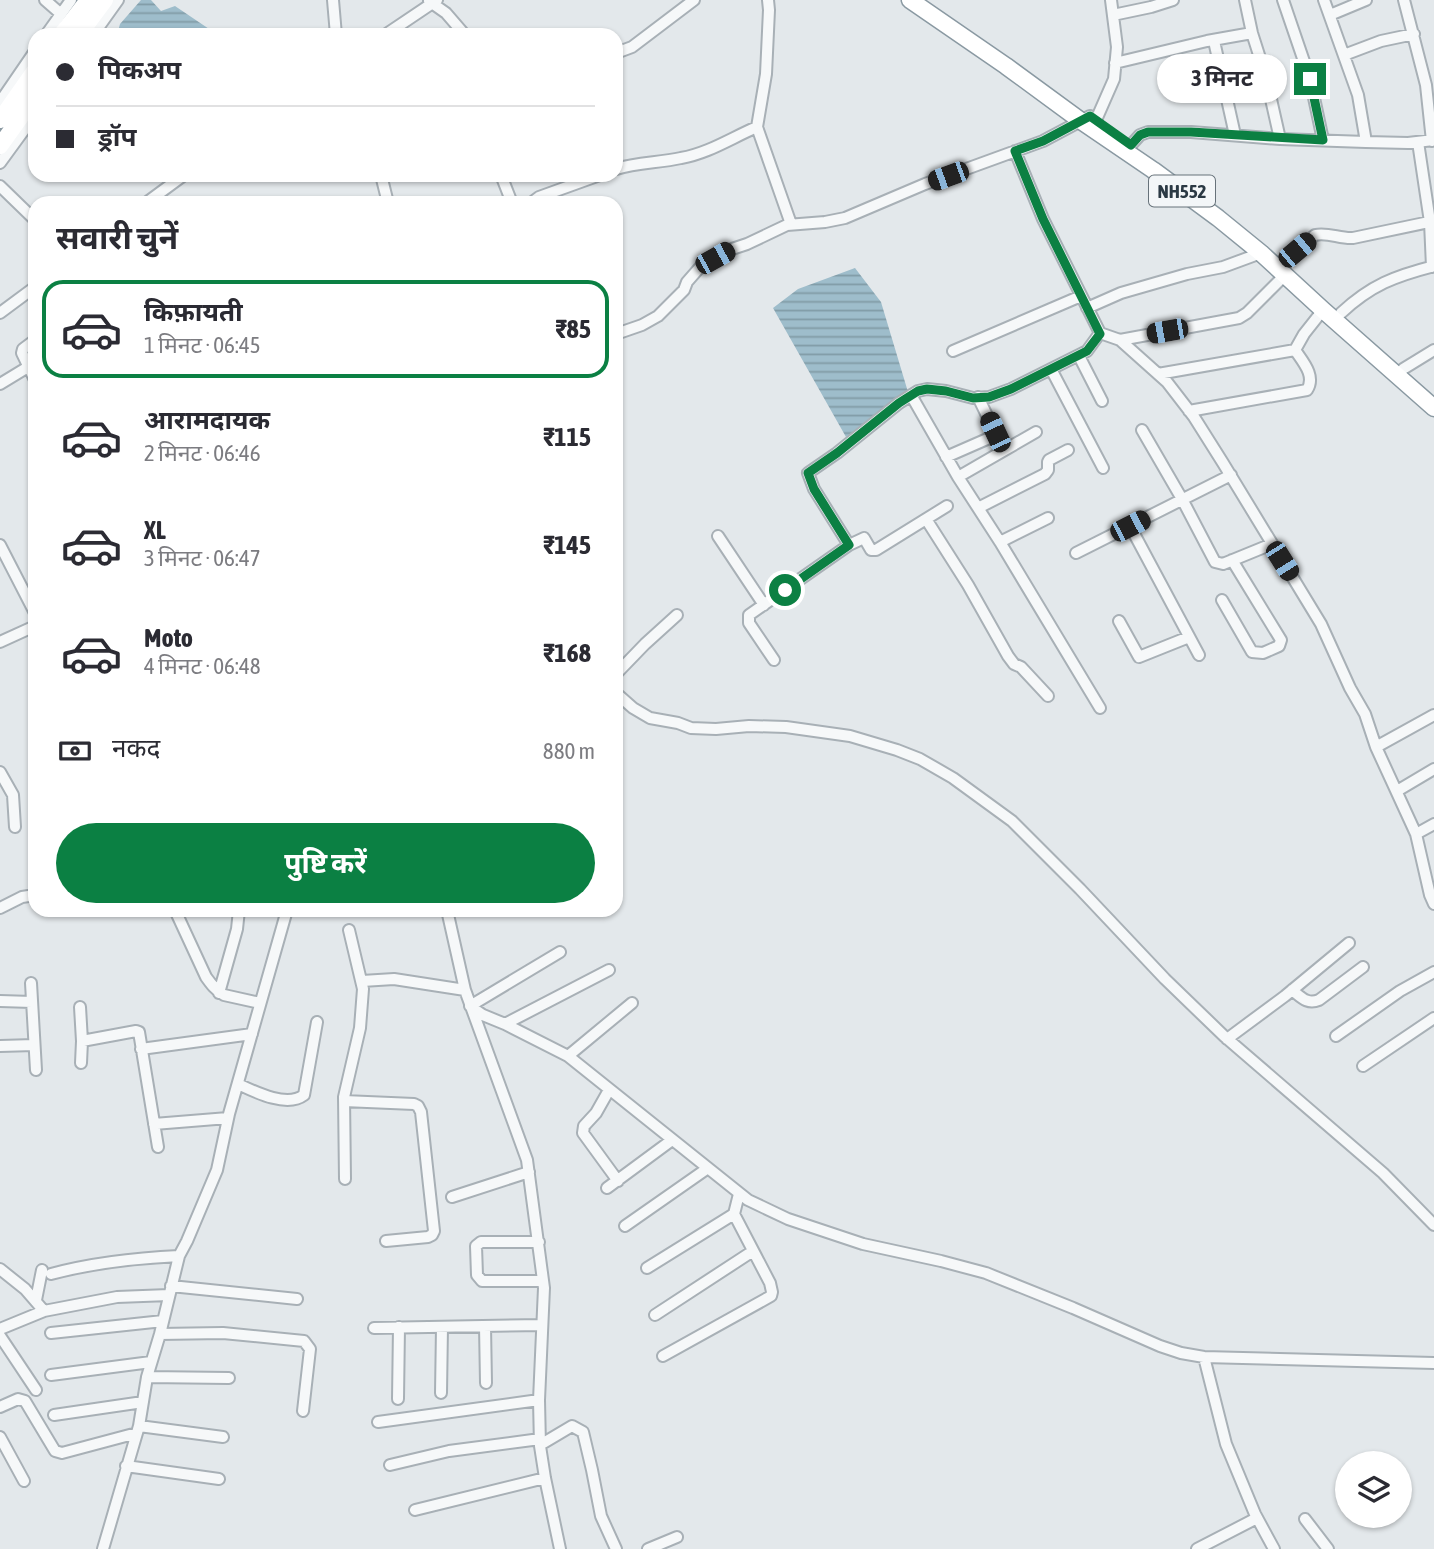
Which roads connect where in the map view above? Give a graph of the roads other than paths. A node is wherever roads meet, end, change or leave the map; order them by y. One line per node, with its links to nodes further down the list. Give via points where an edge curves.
1 (45, 0): 19 (street)
2 (71, 0): 19 (street)
3 (88, 0): 23 (highway)
4 (105, 0): 24 (highway)
5 (118, 0): 25 (street)
6 (333, 0): 26 (street)
7 (694, 0): 32 (street)
8 (768, 0): 42 (street, via 768,50)
9 (910, 0): 39 (highway, NH552)
10 (925, 0): 39 (highway, NH552)
11 (1111, 0): 20 (street)
12 (1173, 0): 20 (street)
13 (1245, 0): 29 (street)
14 (1283, 0): 45 (street, via 1310,79)
15 (1324, 0): 21 (street)
16 (1366, 0): 21 (street)
17 (1404, 0): 30 (street)
18 (436, 5): 27 (street); 28 (street)
19 (61, 14): 22 (street)
20 (1113, 15): 35 (street)
21 (1330, 15): 33 (street)
22 (51, 28)
23 (66, 28)
24 (84, 28)
25 (98, 28)
26 (335, 28)
27 (397, 28)
28 (459, 28)
29 (1252, 33): 31 (street); 44 (street)
30 (1414, 34): 33 (street); 46 (street)
31 (1214, 41): 35 (street); 43 (street)
32 (623, 50)
33 (1344, 55): 47 (street)
34 (28, 61): 37 (street)
35 (1115, 64): 39 (street, via 1114,79)
36 (28, 80): 40 (highway)
37 (0, 102)
38 (28, 107): 50 (highway)
39 (1089, 119): 49 (highway, NH552); 51 (street); 62 (highway, NH552)
40 (0, 120)
41 (28, 125): 52 (street)
42 (757, 127): 53 (street, via 698,154); 61 (street)
43 (1236, 135): 44 (street); 49 (street, via 1148,132)
44 (1280, 139): 45 (street)
45 (1323, 140): 47 (street)
46 (1433, 141): 48 (street)
47 (1366, 142): 48 (street)
48 (1418, 142): 60 (street)
49 (1131, 145): 64 (highway, NH552, via 1198,192)
50 (0, 146)
51 (1015, 151): 61 (street, via 845,218); 66 (street)
52 (0, 163)
53 (623, 166)
54 (174, 182): 57 (street)
55 (580, 182): 58 (street)
56 (0, 186): 59 (street)
57 (156, 196)
58 (541, 196)
59 (28, 213)
60 (1432, 221): 63 (street); 64 (street, via 1344,239 1321,233)
61 (791, 224): 71 (street, via 701,266 659,316)
62 (1262, 253): 64 (highway, NH552); 67 (street, via 1121,293)
63 (1433, 267): 70 (street, via 1373,287)
64 (1284, 268): 68 (highway, NH552); 70 (highway, NH552); 73 (street, via 1239,318)
65 (28, 291): 69 (street)
66 (1081, 296): 67 (street); 77 (street)
67 (1087, 308): 72 (street)
68 (1323, 310): 75 (street); 88 (highway, NH552)
69 (0, 313)
70 (1341, 313): 81 (highway, NH552)
71 (623, 332)
72 (1100, 334): 73 (street); 78 (street)
73 (1120, 340): 82 (street)
74 (28, 345): 79 (street, via 22,353)
75 (1295, 349): 82 (street); 89 (street, via 1310,375 1307,390)
76 (1434, 350): 81 (street)
77 (953, 351)
78 (1079, 356): 80 (street); 87 (street)
79 (28, 367): 83 (street)
80 (1051, 369): 86 (street, via 1011,389); 96 (street)
81 (1403, 369): 85 (highway, NH552)
82 (1158, 374): 89 (street)
83 (0, 384)
84 (911, 395): 86 (street, via 927,389); 95 (street); 109 (street, via 808,473)
85 (1434, 396)
86 (978, 397): 92 (street)
87 (1102, 401)
88 (1434, 408)
89 (1189, 411): 97 (street)
90 (1142, 430): 99 (street)
91 (1036, 432): 94 (street)
92 (995, 436): 94 (street); 95 (street)
93 (1068, 450): 101 (street, via 1048,462 1045,474)
94 (1001, 452): 98 (street)
95 (946, 457): 98 (street)
96 (1103, 468)
97 (1230, 475): 99 (street); 107 (street)
98 (958, 477): 101 (street)
99 (1182, 499): 104 (street); 111 (street, via 1215,562)
100 (947, 506): 103 (street)
101 (978, 508): 106 (street)
102 (1048, 517): 106 (street)
103 (926, 519): 109 (street, via 876,550 871,550 864,538); 123 (street, via 1008,656)
104 (1130, 526): 110 (street); 118 (street)
105 (718, 536): 114 (street)
106 (1000, 542): 125 (street)
107 (1272, 544): 111 (street); 127 (street, via 1321,624)
108 (0, 545): 112 (street)
109 (849, 545): 114 (street)
110 (1076, 553)
111 (1232, 560): 113 (street, via 1281,640 1279,646 1252,652)
112 (28, 599)
113 (1222, 600)
114 (764, 605): 121 (street, via 748,619)
115 (677, 615): 122 (street)
116 (1119, 621): 118 (street, via 1139,657)
117 (28, 629): 119 (street)
118 (1189, 637): 120 (street)
119 (0, 642)
120 (1199, 655)
121 (774, 660)
122 (623, 667)
123 (1048, 696)
124 (623, 700): 163 (street, via 650,718 691,728 808,729 850,736 920,759 1012,821)
125 (1100, 708)
126 (1434, 715): 127 (street)
127 (1376, 747): 130 (street)
128 (1434, 769): 130 (street)
129 (0, 772): 132 (street, via 13,796)
130 (1397, 791): 133 (street)
131 (1434, 824): 133 (street)
132 (15, 827)
133 (1416, 834): 135 (street)
134 (28, 896): 136 (street)
135 (1434, 904)
136 (0, 908)
137 (178, 917): 151 (street, via 206,977)
138 (238, 917): 151 (street)
139 (283, 917): 154 (street)
140 (449, 917): 149 (street)
141 (349, 930): 147 (street)
142 (1349, 943): 150 (street)
143 (560, 952): 156 (street)
144 (1363, 967): 150 (street, via 1315,1002 1305,1001)
145 (609, 970): 160 (street)
146 (1434, 972): 162 (street)
147 (362, 981): 149 (street, via 394,979); 174 (street, via 360,1028)
148 (31, 983): 153 (street)
149 (465, 990): 156 (street)
150 (1292, 990): 163 (street)
151 (219, 993): 154 (street)
152 (0, 1001): 153 (street)
153 (32, 1002): 165 (street)
154 (260, 1003): 161 (street)
155 (632, 1003): 168 (street)
156 (470, 1006): 160 (street); 180 (street)
157 (80, 1007): 164 (street)
158 (1434, 1018): 170 (street)
159 (317, 1022): 172 (street, via 304,1095 294,1100 266,1097)
160 (505, 1024): 168 (street)
161 (252, 1034): 167 (street); 172 (street)
162 (1336, 1036)
163 (1227, 1038): 187 (street, via 1382,1173)
164 (82, 1041): 167 (street, via 136,1031); 169 (street)
165 (34, 1045): 166 (street); 171 (street)
166 (0, 1046)
167 (141, 1049): 176 (street)
168 (568, 1056): 173 (street)
169 (81, 1063)
170 (1363, 1066)
171 (36, 1070)
172 (238, 1084): 175 (street)
173 (609, 1090): 177 (street); 182 (street, via 583,1133)
174 (344, 1101): 181 (street); 189 (street, via 414,1104 421,1112 434,1231 428,1237)
175 (228, 1118): 176 (street); 192 (street, via 217,1170)
176 (154, 1124): 178 (street)
177 (673, 1140): 179 (street); 182 (street)
178 (158, 1147)
179 (708, 1168): 184 (street); 188 (street)
180 (529, 1172): 185 (street); 190 (street)
181 (345, 1179)
182 (618, 1181): 183 (street)
183 (607, 1188)
184 (739, 1194): 186 (street); 212 (street, via 788,1219 863,1244 986,1273 1160,1346)
185 (452, 1197)
186 (734, 1214): 191 (street); 193 (street)
187 (1434, 1225)
188 (625, 1226)
189 (386, 1241)
190 (539, 1242): 195 (street); 195 (street, via 477,1243 477,1275 482,1281)
191 (753, 1251): 200 (street); 211 (street, via 770,1283 771,1296)
192 (179, 1256): 196 (street); 198 (street, via 47,1272)
193 (647, 1268)
194 (0, 1269): 198 (street)
195 (543, 1281): 202 (street)
196 (170, 1290): 197 (street); 199 (street); 201 (street)
197 (297, 1299)
198 (36, 1300): 199 (street)
199 (44, 1311): 207 (street)
200 (655, 1315)
201 (163, 1321): 208 (street); 209 (street)
202 (542, 1325): 204 (street); 222 (street)
203 (442, 1326): 204 (street); 205 (street); 220 (street)
204 (485, 1326): 218 (street)
205 (399, 1327): 206 (street); 221 (street)
206 (374, 1328)
207 (0, 1329)
208 (51, 1333)
209 (160, 1334): 213 (street); 225 (street, via 223,1333 304,1341 310,1349)
210 (0, 1336): 219 (street)
211 (663, 1356)
212 (1204, 1357): 214 (street); 238 (street, via 1226,1444)
213 (151, 1362): 215 (street); 216 (street)
214 (1434, 1363)
215 (51, 1375)
216 (147, 1377): 217 (street); 223 (street)
217 (229, 1378)
218 (486, 1384)
219 (36, 1390)
220 (441, 1394)
221 (398, 1398)
222 (539, 1401): 227 (street); 231 (street)
223 (143, 1402): 226 (street); 228 (street)
224 (0, 1408): 228 (street, via 18,1399 25,1401 55,1451 62,1453)
225 (303, 1411)
226 (54, 1415)
227 (378, 1422)
228 (138, 1430): 230 (street); 233 (street)
229 (0, 1437): 236 (street)
230 (223, 1437)
231 (540, 1442): 232 (street, via 449,1451); 234 (street); 244 (street, via 572,1426 583,1432 601,1516)
232 (390, 1465)
233 (126, 1466): 235 (street); 242 (street)
234 (545, 1478): 237 (street); 243 (street)
235 (219, 1479)
236 (24, 1481)
237 (415, 1510)
238 (1257, 1518): 241 (street); 247 (street)
239 (1305, 1519): 248 (street)
240 (677, 1537): 245 (street)
241 (1218, 1544): 246 (street)
242 (103, 1549)
243 (560, 1549)
244 (616, 1549)
245 (648, 1549)
246 (1197, 1549)
247 (1274, 1549)
248 (1328, 1549)

